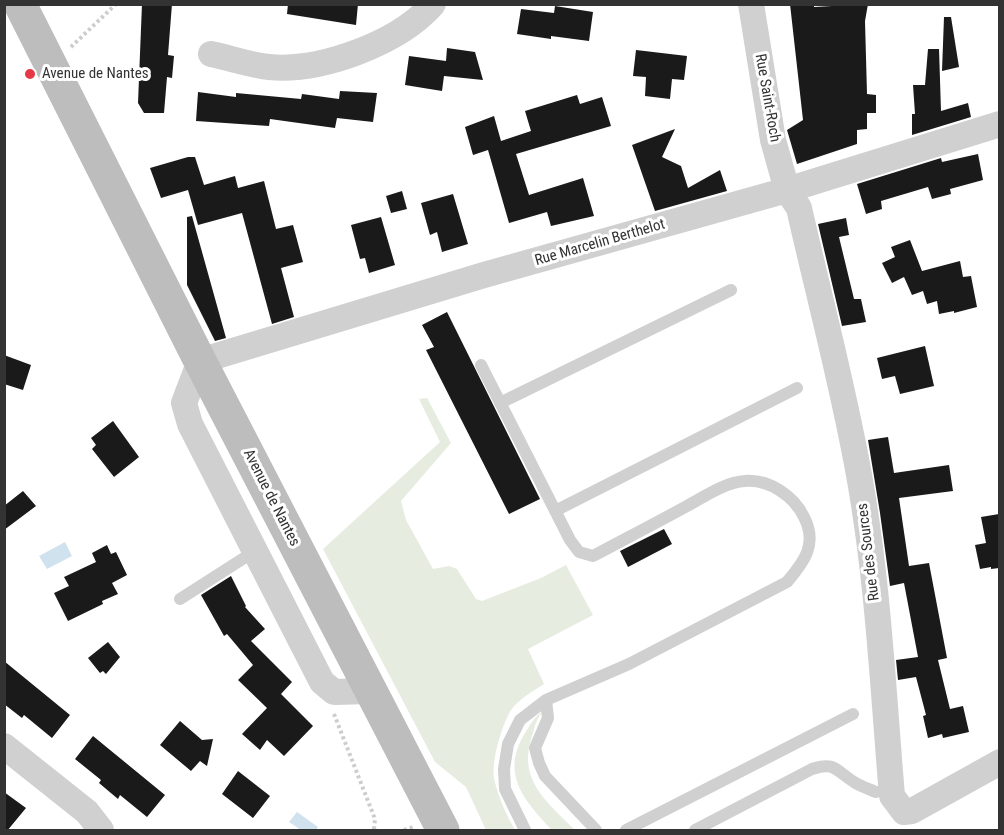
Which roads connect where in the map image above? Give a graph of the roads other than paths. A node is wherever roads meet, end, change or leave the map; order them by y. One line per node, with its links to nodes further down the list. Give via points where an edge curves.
1 (20, 4): 8 (main road, Avenue de Nantes)
2 (433, 4): 4 (street, via 423,16 380,42 343,57 270,67)
3 (751, 4): 6 (street, Rue Saint-Roch, via 773,140)
4 (211, 54)
5 (999, 124): 6 (street, Rue Marcelin Berthelot)
6 (787, 189): 8 (street, Rue Marcelin Berthelot); 21 (street, Rue des Sources, via 799,208 860,477 892,796)
7 (731, 290): 11 (lane)
8 (200, 361): 13 (street, via 184,403 190,424); 15 (main road, Avenue de Nantes)
9 (481, 365): 11 (lane)
10 (797, 388): 12 (lane)
11 (500, 403): 12 (lane)
12 (555, 511): 16 (lane, via 579,552 593,556 719,489 748,480 790,496 804,516 810,542 804,562 787,582 629,664)
13 (255, 551): 14 (lane); 15 (street, via 322,682 334,692)
14 (180, 598)
15 (371, 691): 23 (main road, Avenue de Nantes)
16 (546, 700): 24 (lane, via 520,720 508,744 505,789); 25 (lane, via 548,718 535,748 538,763 544,776)
17 (853, 714): 26 (lane)
18 (4, 746): 22 (street, via 87,812)
19 (999, 762): 21 (street, Rue des Sources)
20 (876, 792): 27 (lane, via 835,767 823,765)
21 (899, 821)
22 (101, 831)
23 (443, 831)
24 (525, 831)
25 (596, 831)
26 (626, 831)
27 (695, 831)

